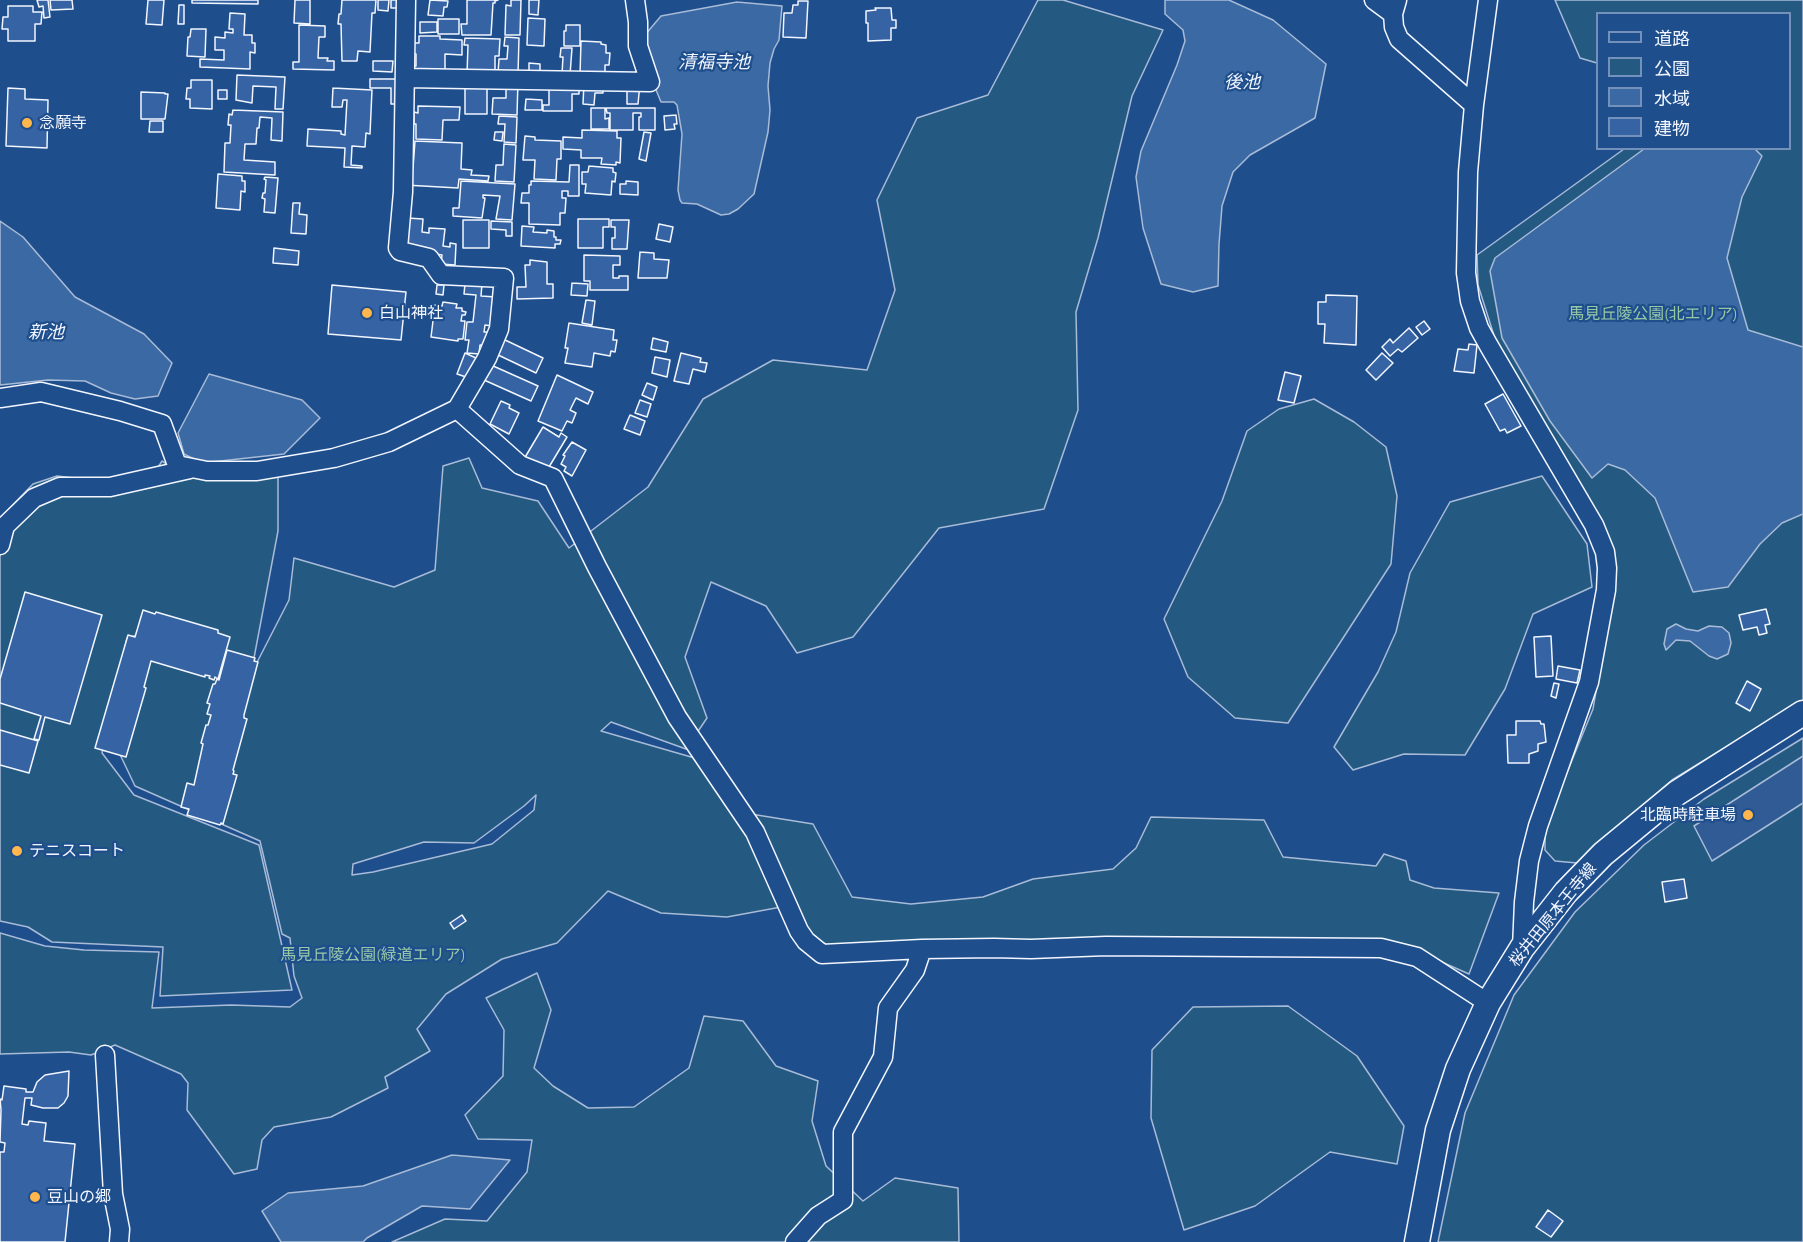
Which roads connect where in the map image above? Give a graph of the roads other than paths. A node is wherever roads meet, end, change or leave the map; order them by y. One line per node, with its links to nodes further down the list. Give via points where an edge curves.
1 (406, 0): 6 (street)
2 (635, 0): 6 (street, via 638,46 650,82)
3 (1374, 0): 5 (street)
4 (1488, 0): 7 (street)
5 (1395, 7): 7 (street, via 1394,27 1399,39)
6 (405, 78): 9 (street, via 398,248 429,258 441,275 504,278 499,329)
7 (1474, 105): 13 (street, via 1468,172 1466,273 1470,301 1479,328 1594,525 1607,568 1589,682 1529,861)
8 (0, 398): 10 (street, via 41,392 162,424 177,465)
9 (457, 410): 10 (street, via 389,442 334,458 257,471); 14 (street, via 520,465 552,478 677,717 755,832 806,941 822,954)
10 (192, 468): 11 (street, via 110,487 60,486 34,498 5,526)
11 (0, 545)
12 (1803, 713): 13 (main road, 桜井田原本王寺線, via 1677,792 1603,854 1566,892)
13 (1522, 948): 15 (main road, 桜井田原本王寺線)
14 (922, 949): 15 (street, via 1381,948 1417,957); 18 (street, via 915,970 888,1008 883,1057 843,1132 843,1200 818,1216)
15 (1488, 1003): 19 (main road, 桜井田原本王寺線, via 1458,1069 1438,1130)
16 (105, 1055): 17 (street)
17 (119, 1242)
18 (795, 1242)
19 (1417, 1242)

